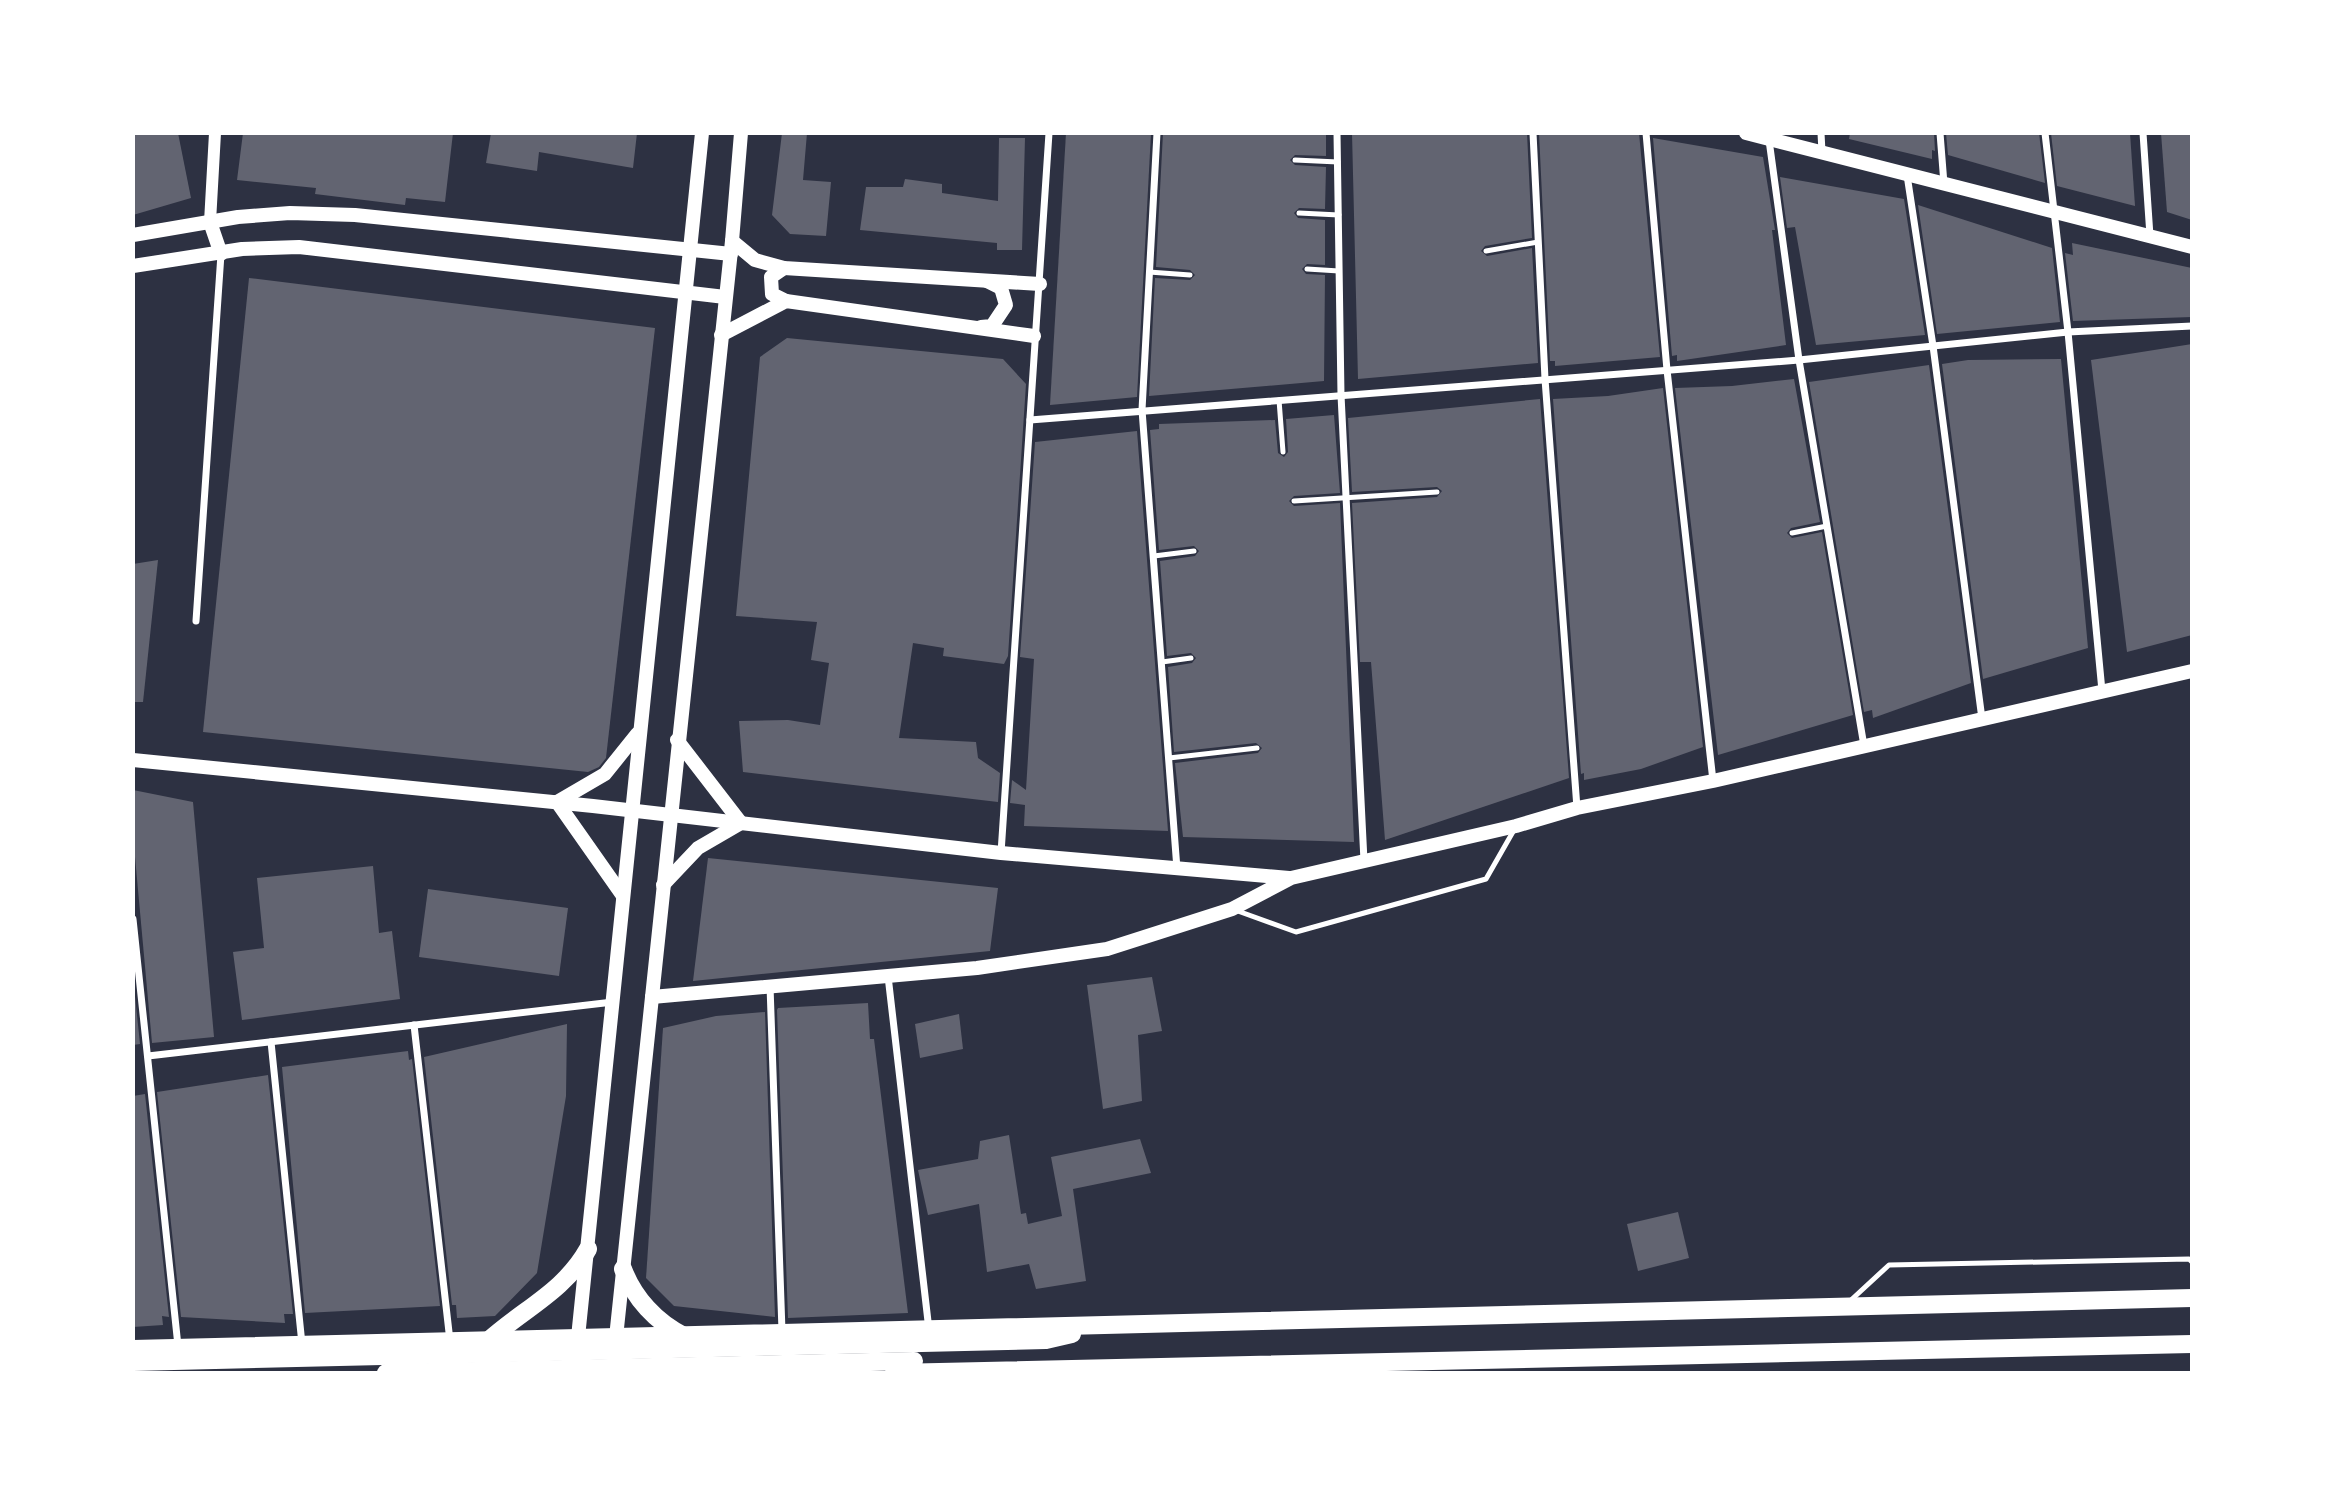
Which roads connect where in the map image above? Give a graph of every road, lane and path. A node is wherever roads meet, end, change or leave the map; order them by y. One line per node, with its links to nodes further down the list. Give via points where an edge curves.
1 (215, 133): 23 (street)
2 (702, 133): 29 (main road)
3 (741, 133): 28 (main road)
4 (1049, 133): 39 (street)
5 (1157, 133): 36 (street)
6 (1337, 133): 17 (street)
7 (1533, 133): 26 (street)
8 (1646, 133): 50 (street)
9 (1746, 133): 14 (main road)
10 (1821, 133): 15 (street)
11 (1940, 133): 19 (street)
12 (2045, 133): 20 (street)
13 (2143, 133): 25 (street)
14 (1769, 139): 15 (main road); 49 (street)
15 (1822, 152): 18 (main road)
16 (1295, 160): 17 (lane)
17 (1338, 162): 22 (street)
18 (1907, 174): 19 (main road); 48 (street)
19 (1944, 184): 20 (main road)
20 (2053, 211): 25 (main road); 45 (street)
21 (1299, 213): 22 (lane)
22 (1339, 215): 35 (street)
23 (210, 222): 24 (main road); 29 (main road, via 290,213 355,215); 31 (main road)
24 (133, 235)
25 (2150, 236): 27 (main road)
26 (1538, 242): 30 (lane); 51 (street)
27 (2192, 247)
28 (731, 248): 29 (main road); 33 (main road); 41 (main road)
29 (691, 249): 40 (main road)
30 (1486, 251)
31 (220, 254): 32 (main road); 40 (main road, via 299,247); 64 (street)
32 (133, 266)
33 (784, 268): 38 (main road); 42 (main road, via 771,278 769,286 772,294)
34 (1307, 268): 35 (lane)
35 (1339, 271): 52 (street)
36 (1149, 272): 37 (lane); 54 (street)
37 (1190, 275)
38 (983, 280): 39 (main road); 44 (main road, via 1001,288 1006,305 992,326)
39 (1040, 284): 47 (street)
40 (687, 292): 41 (main road); 70 (main road)
41 (725, 297): 46 (main road)
42 (786, 301): 44 (main road); 46 (main road)
43 (2192, 326): 45 (street)
44 (979, 327): 47 (main road)
45 (2068, 332): 48 (street); 68 (street)
46 (721, 334): 71 (main road)
47 (1034, 335): 55 (street)
48 (1933, 346): 49 (street); 69 (street)
49 (1799, 360): 50 (street); 60 (street)
50 (1667, 370): 51 (street); 76 (street)
51 (1545, 379): 52 (street); 78 (street)
52 (1341, 395): 53 (street); 58 (street)
53 (1279, 400): 54 (street); 56 (lane)
54 (1142, 410): 55 (street); 63 (street)
55 (1030, 420): 83 (street)
56 (1283, 452)
57 (1437, 492): 58 (lane)
58 (1346, 498): 59 (lane); 84 (street)
59 (1294, 501)
60 (1827, 526): 61 (lane); 72 (street)
61 (1792, 533)
62 (1194, 551): 63 (lane)
63 (1154, 556): 66 (street)
64 (196, 621)
65 (1191, 658): 66 (lane)
66 (1162, 662): 74 (street)
67 (2192, 671): 68 (main road)
68 (2102, 692): 69 (main road)
69 (1982, 719): 72 (main road)
70 (640, 730): 77 (main road, via 605,774); 79 (main road)
71 (677, 740): 80 (main road); 81 (main road)
72 (1864, 746): 76 (main road)
73 (1257, 747): 74 (lane)
74 (1169, 758): 85 (street)
75 (133, 760): 77 (main road)
76 (1713, 781): 78 (main road)
77 (557, 802): 79 (main road); 88 (main road)
78 (1577, 808): 82 (main road)
79 (631, 811): 80 (main road); 88 (main road)
80 (669, 815): 81 (main road); 87 (main road)
81 (741, 823): 83 (main road); 87 (main road, via 698,848)
82 (1516, 826): 84 (main road); 89 (lane, via 1486,879 1296,932)
83 (1001, 853): 85 (main road)
84 (1364, 861): 86 (main road)
85 (1177, 870): 86 (main road)
86 (1291, 878): 89 (main road)
87 (662, 887): 93 (main road)
88 (623, 896): 94 (main road)
89 (1232, 909): 91 (main road, via 1107,949)
90 (133, 919): 97 (street)
91 (888, 976): 92 (main road); 104 (street)
92 (770, 985): 93 (main road); 105 (street)
93 (652, 997): 100 (main road)
94 (613, 1002): 95 (street); 98 (main road)
95 (414, 1025): 96 (street); 110 (street)
96 (271, 1042): 97 (street); 112 (street)
97 (148, 1056): 113 (street)
98 (588, 1249): 108 (main road); 109 (main road, via 562,1284)
99 (2192, 1262): 102 (lane, via 1889,1265)
100 (623, 1269): 106 (main road, via 646,1307); 107 (main road)
101 (2192, 1298): 102 (main road)
102 (1843, 1307): 103 (main road)
103 (1110, 1325): 104 (main road); 115 (main road, via 1046,1340)
104 (929, 1329): 105 (main road)
105 (782, 1333): 106 (main road)
106 (684, 1336): 107 (main road)
107 (616, 1337): 108 (main road); 119 (main road)
108 (578, 1338): 109 (main road); 118 (main road)
109 (488, 1340): 110 (main road)
110 (450, 1341): 112 (main road)
111 (2192, 1344): 116 (main road)
112 (303, 1345): 113 (main road)
113 (178, 1348): 114 (main road)
114 (133, 1349)
115 (133, 1362)
116 (1113, 1369): 117 (main road, via 1047,1358); 121 (main road)
117 (386, 1373)
118 (575, 1373)
119 (612, 1373)
120 (894, 1373): 121 (main road)
121 (935, 1373)

